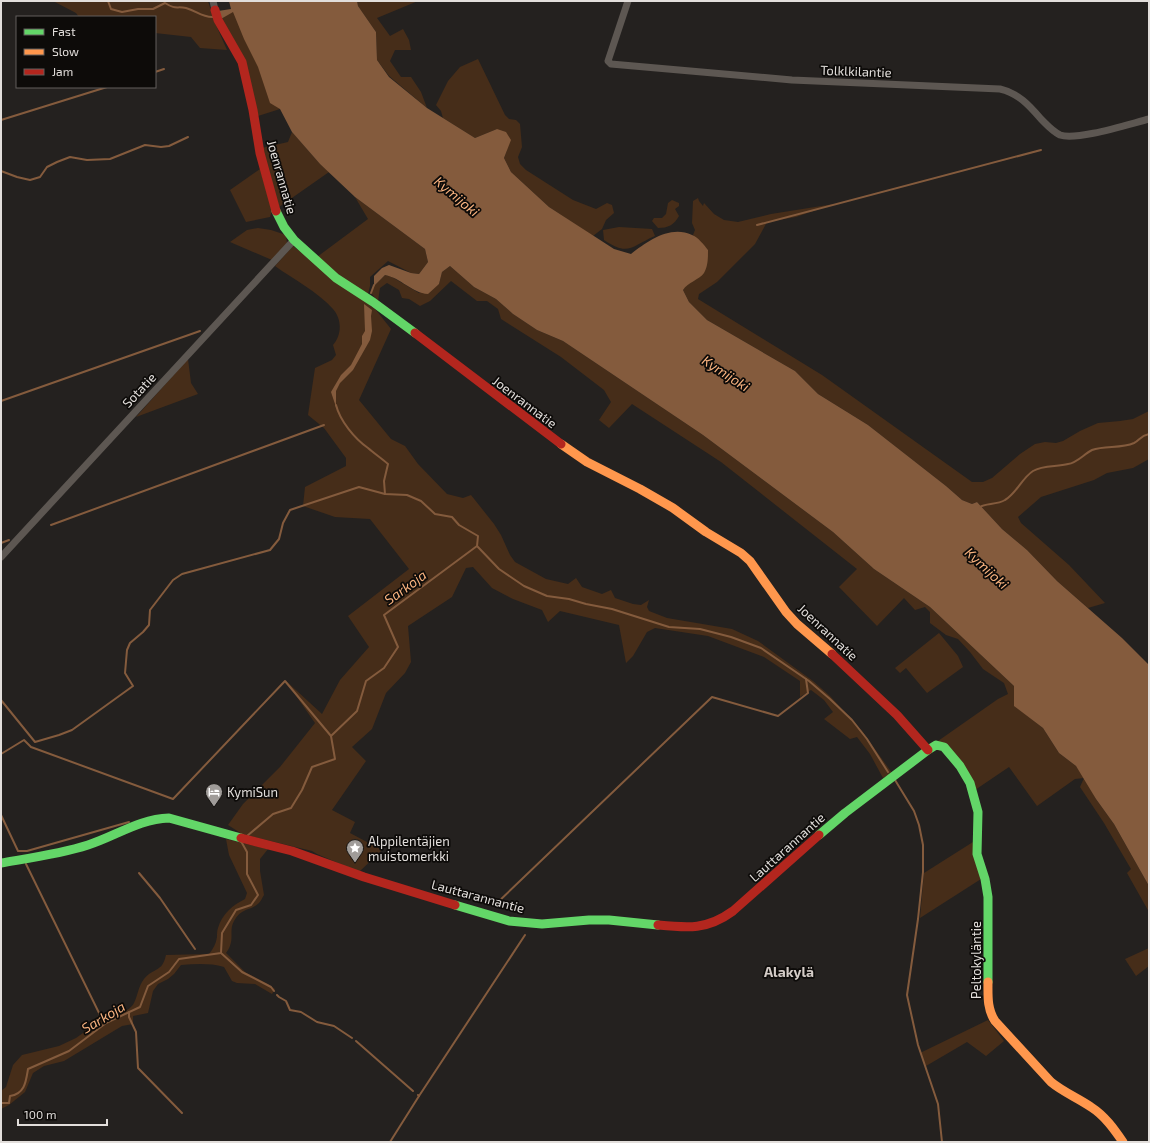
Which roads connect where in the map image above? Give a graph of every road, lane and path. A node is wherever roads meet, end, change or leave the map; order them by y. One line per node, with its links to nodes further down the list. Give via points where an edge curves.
1 (628, 1): 3 (street, Tolklkilantie, via 608,61 611,64 792,80 1000,89 1020,98 1054,132 1066,136 1081,136)
2 (214, 5): 4 (street, Joenrannatie, via 218,20 242,62 274,208)
3 (1149, 119)
4 (294, 240): 5 (street, Sotatie); 6 (street, Joenrannatie, via 336,278 394,317 558,442 587,462 673,508 706,532 742,553 797,624 897,715)
5 (1, 557)
6 (928, 750): 7 (street, Lauttarannantie, via 845,813 733,911 712,923 687,928 609,920 542,924 509,920 364,877 292,852 180,820 160,818 140,822 110,837 71,850); 8 (street, Peltokyläntie, via 936,745 944,747 951,754 970,783 978,812 977,854 988,897 990,1013 1001,1029 1058,1089 1104,1117)
7 (1, 863)
8 (1123, 1142)

